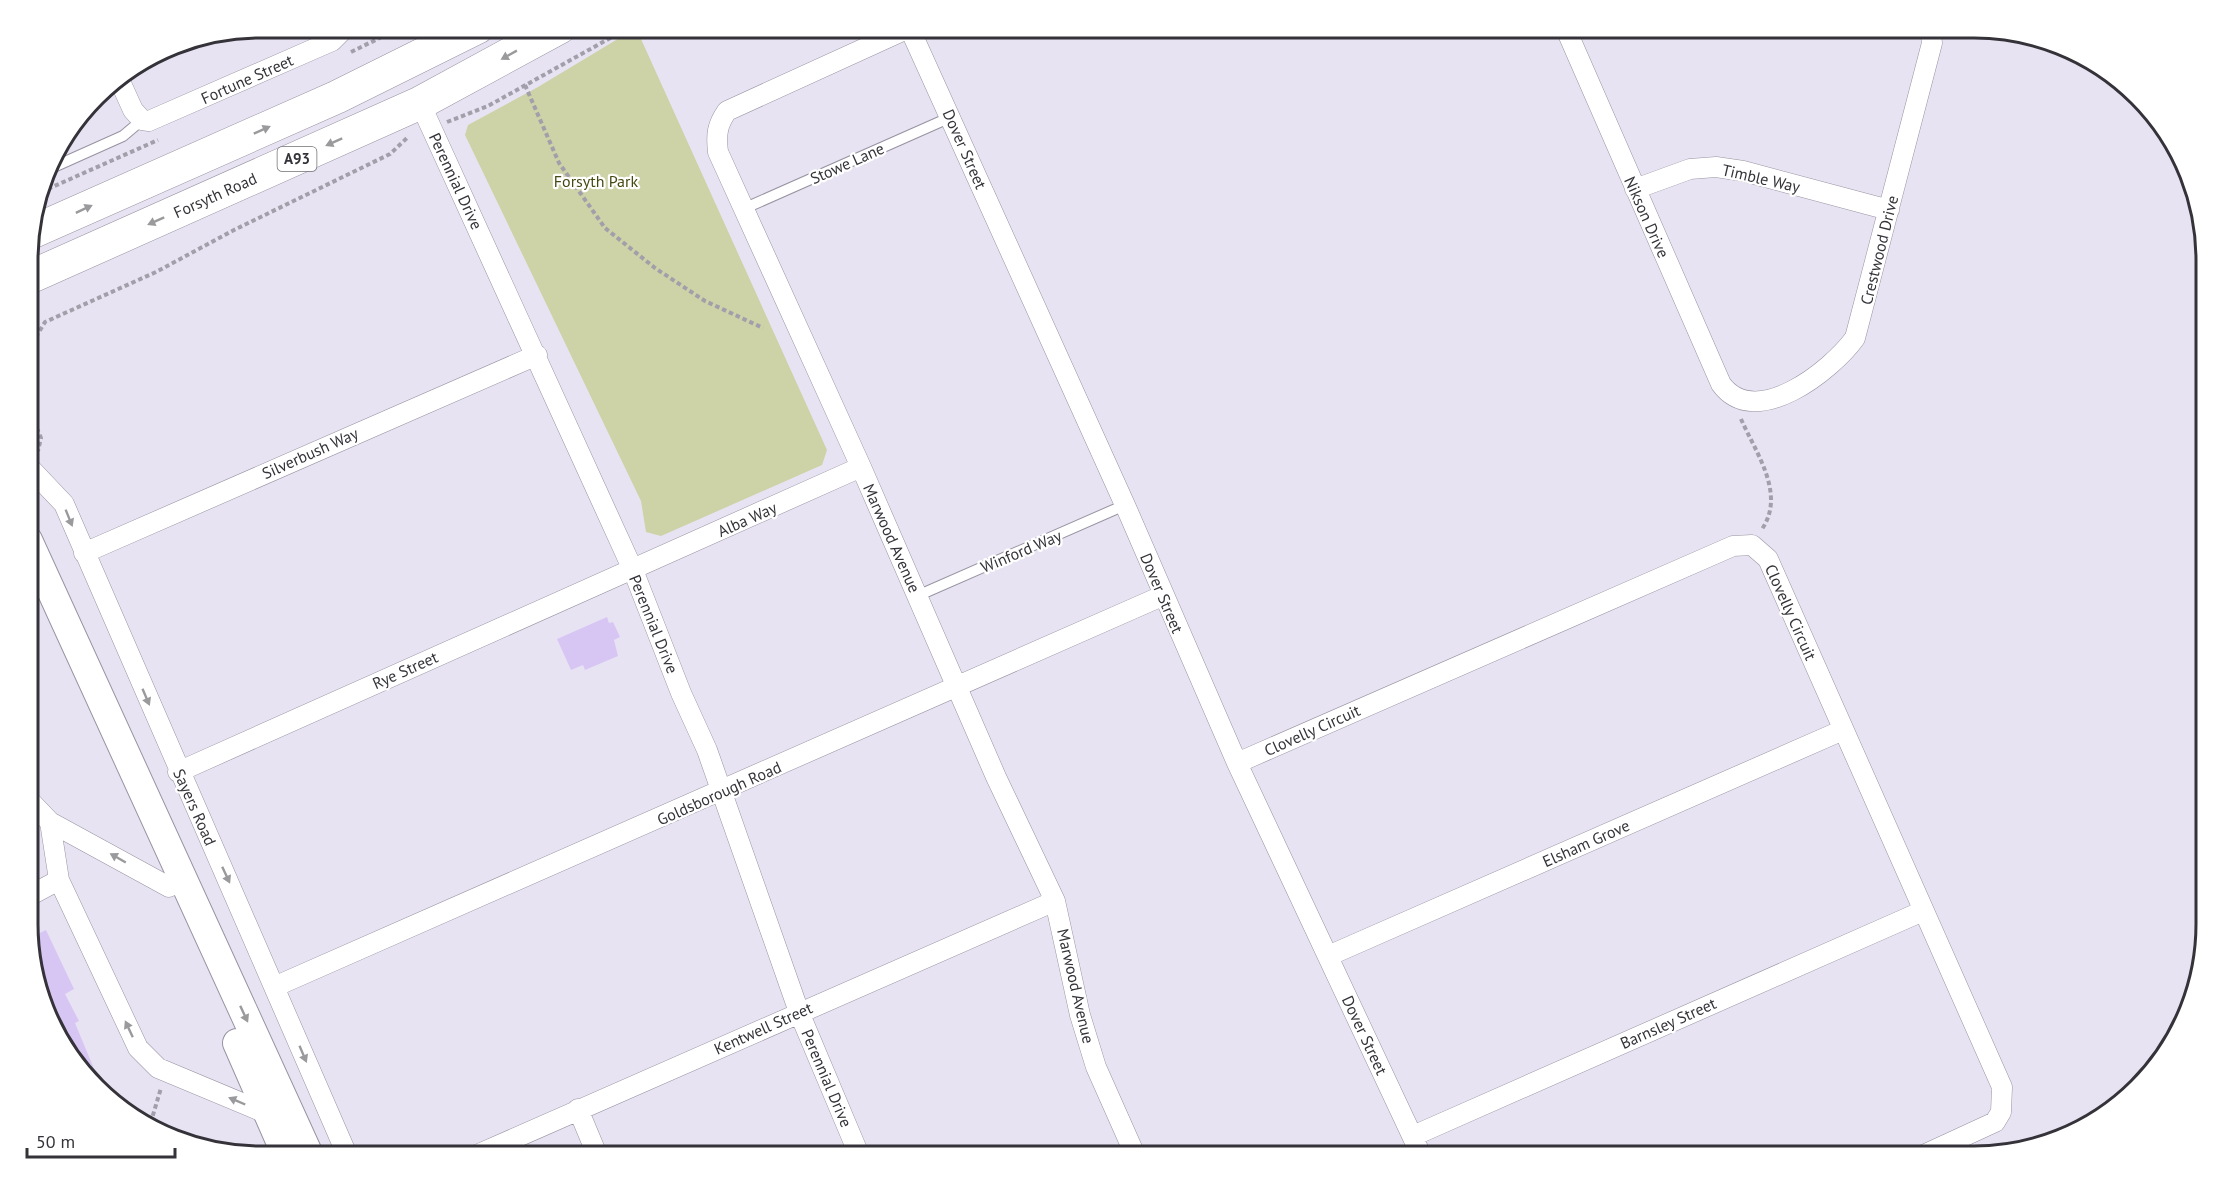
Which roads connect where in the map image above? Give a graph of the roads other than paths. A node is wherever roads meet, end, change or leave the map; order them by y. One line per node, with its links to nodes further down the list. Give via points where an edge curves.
1 (335, 38): 12 (street, Fortune Street, via 157,118)
2 (457, 38): 8 (highway, A93)
3 (543, 38): 10 (highway, Forsyth Road / A93, one-way to 10)
4 (885, 38): 15 (street, Marwood Avenue, via 727,111 716,135 718,152)
5 (914, 38): 11 (street, Dover Street)
6 (1570, 38): 14 (street, Nikson Drive)
7 (1931, 38): 16 (street, Crestwood Drive)
8 (404, 66): 10 (highway); 17 (highway, A93, one-way to 8)
9 (122, 85): 12 (street)
10 (425, 115): 18 (highway, Forsyth Road / A93, one-way to 18); 21 (street, Perennial Drive)
11 (951, 117): 15 (lane, Stowe Lane); 25 (street, Dover Street)
12 (142, 120): 13 (lane, Fortune Street, via 123,136)
13 (58, 165)
14 (1635, 189): 16 (street, Timble Way, via 1690,169 1716,166); 22 (street, Nikson Drive, via 1721,384)
15 (743, 209): 23 (street, Marwood Avenue)
16 (1889, 210): 22 (street, Crestwood Drive, via 1855,338 1842,356 1823,372)
17 (39, 229)
18 (96, 248): 19 (highway, Forsyth Road / A93); 20 (highway)
19 (38, 274)
20 (38, 291)
21 (537, 355): 26 (street, Silverbush Way); 28 (street, Perennial Drive)
22 (1740, 410)
23 (861, 467): 28 (street, Alba Way); 29 (street, Marwood Avenue)
24 (38, 476): 26 (street, Sayers Road, one-way to 26, via 64,504)
25 (1125, 506): 29 (lane, Winford Way); 30 (street, Dover Street)
26 (84, 553): 35 (street, Sayers Road, one-way to 35)
27 (38, 562): 51 (main road, one-way to 51)
28 (633, 570): 35 (street, Rye Street); 36 (street, Perennial Drive)
29 (917, 596): 32 (street, Marwood Avenue)
30 (1162, 596): 32 (street, Goldsborough Road); 34 (street, Dover Street)
31 (38, 604): 40 (main road)
32 (958, 687): 36 (street, Goldsborough Road); 42 (street, Marwood Avenue)
33 (1843, 730): 34 (street, Clovelly Circuit, via 1768,559 1752,545 1732,546); 43 (street, Clovelly Circuit); 44 (street, Elsham Grove)
34 (1237, 763): 44 (street, Dover Street)
35 (178, 772): 45 (street, Sayers Road, one-way to 45)
36 (723, 790): 45 (street, Goldsborough Road); 46 (street, Perennial Drive)
37 (38, 809): 38 (street)
38 (50, 822): 39 (street); 40 (street, one-way to 38)
39 (59, 880): 41 (street); 48 (street, one-way to 39, via 150,1062 138,1048)
40 (169, 887): 48 (main road)
41 (38, 891)
42 (1055, 901): 46 (street, Kentwell Street); 56 (street, Marwood Avenue, via 1080,1015 1096,1067)
43 (1923, 910): 49 (street, Barnsley Street); 58 (street, Clovelly Circuit, via 2002,1087 2001,1112 1995,1122)
44 (1328, 956): 49 (street, Dover Street)
45 (274, 987): 52 (street, Sayers Road, one-way to 52)
46 (799, 1012): 47 (street, Kentwell Street); 55 (street, Perennial Drive)
47 (578, 1109): 53 (street, Kentwell Street); 54 (street)
48 (268, 1114): 50 (main road)
49 (1413, 1136): 57 (street, Dover Street)
50 (282, 1146)
51 (305, 1146)
52 (343, 1146)
53 (496, 1146)
54 (593, 1146)
55 (855, 1146)
56 (1131, 1146)
57 (1417, 1146)
58 (1941, 1146)

